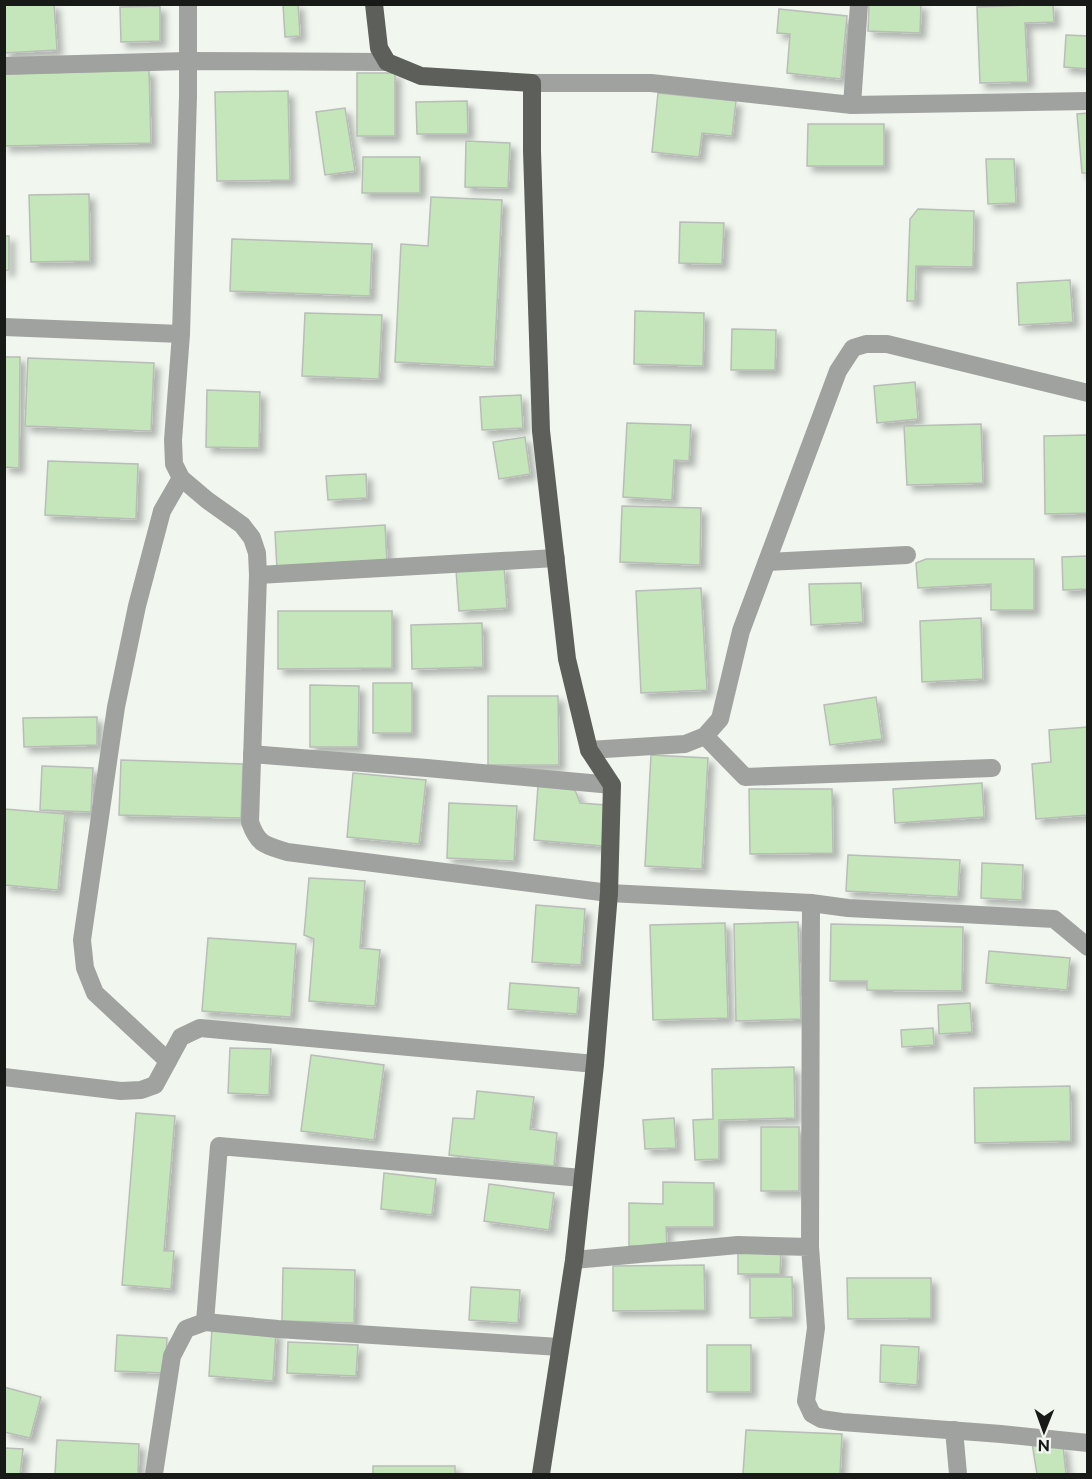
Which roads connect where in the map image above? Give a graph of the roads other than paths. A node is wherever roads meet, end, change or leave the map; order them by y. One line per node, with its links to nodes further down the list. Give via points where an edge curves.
1 (188, 4): 4 (street)
2 (374, 4): 5 (main road, via 379,48)
3 (860, 4): 9 (street)
4 (187, 62): 5 (street); 6 (street); 11 (street)
5 (387, 62): 7 (main road, via 421,76)
6 (4, 66)
7 (532, 83): 9 (street, via 651,83); 15 (main road, via 540,431)
8 (1088, 101): 9 (street)
9 (852, 105)
10 (4, 327): 11 (street)
11 (181, 334): 13 (street, via 173,440 174,464)
12 (1088, 393): 16 (street, via 886,344 853,348 838,371)
13 (181, 478): 17 (street, via 242,525 252,538); 26 (street, via 162,511 137,606 116,708 82,940 85,968 95,993)
14 (907, 555): 16 (street)
15 (555, 558): 17 (street); 19 (main road, via 567,659)
16 (767, 562): 18 (street, via 741,631 720,719)
17 (258, 575): 20 (street)
18 (705, 736): 19 (street, via 686,744); 21 (street, via 745,777)
19 (589, 750): 22 (main road)
20 (252, 754): 22 (street); 23 (street, via 250,822 255,838 269,847)
21 (992, 768)
22 (612, 785): 23 (main road)
23 (609, 893): 24 (street); 27 (main road)
24 (811, 903): 25 (street, via 1054,919); 30 (street)
25 (1088, 947)
26 (168, 1060): 27 (street, via 181,1037 200,1028); 28 (street, via 155,1085 141,1090)
27 (595, 1064): 29 (main road)
28 (4, 1077)
29 (582, 1178): 31 (main road); 32 (street, via 219,1146)
30 (810, 1247): 31 (street, via 738,1245); 34 (street, via 816,1328 806,1401 812,1414 842,1422)
31 (574, 1260): 33 (main road)
32 (205, 1322): 33 (street); 36 (street, via 186,1329 172,1356)
33 (560, 1347): 37 (main road)
34 (954, 1430): 35 (street); 38 (street)
35 (1088, 1443)
36 (154, 1474)
37 (541, 1474)
38 (958, 1474)

